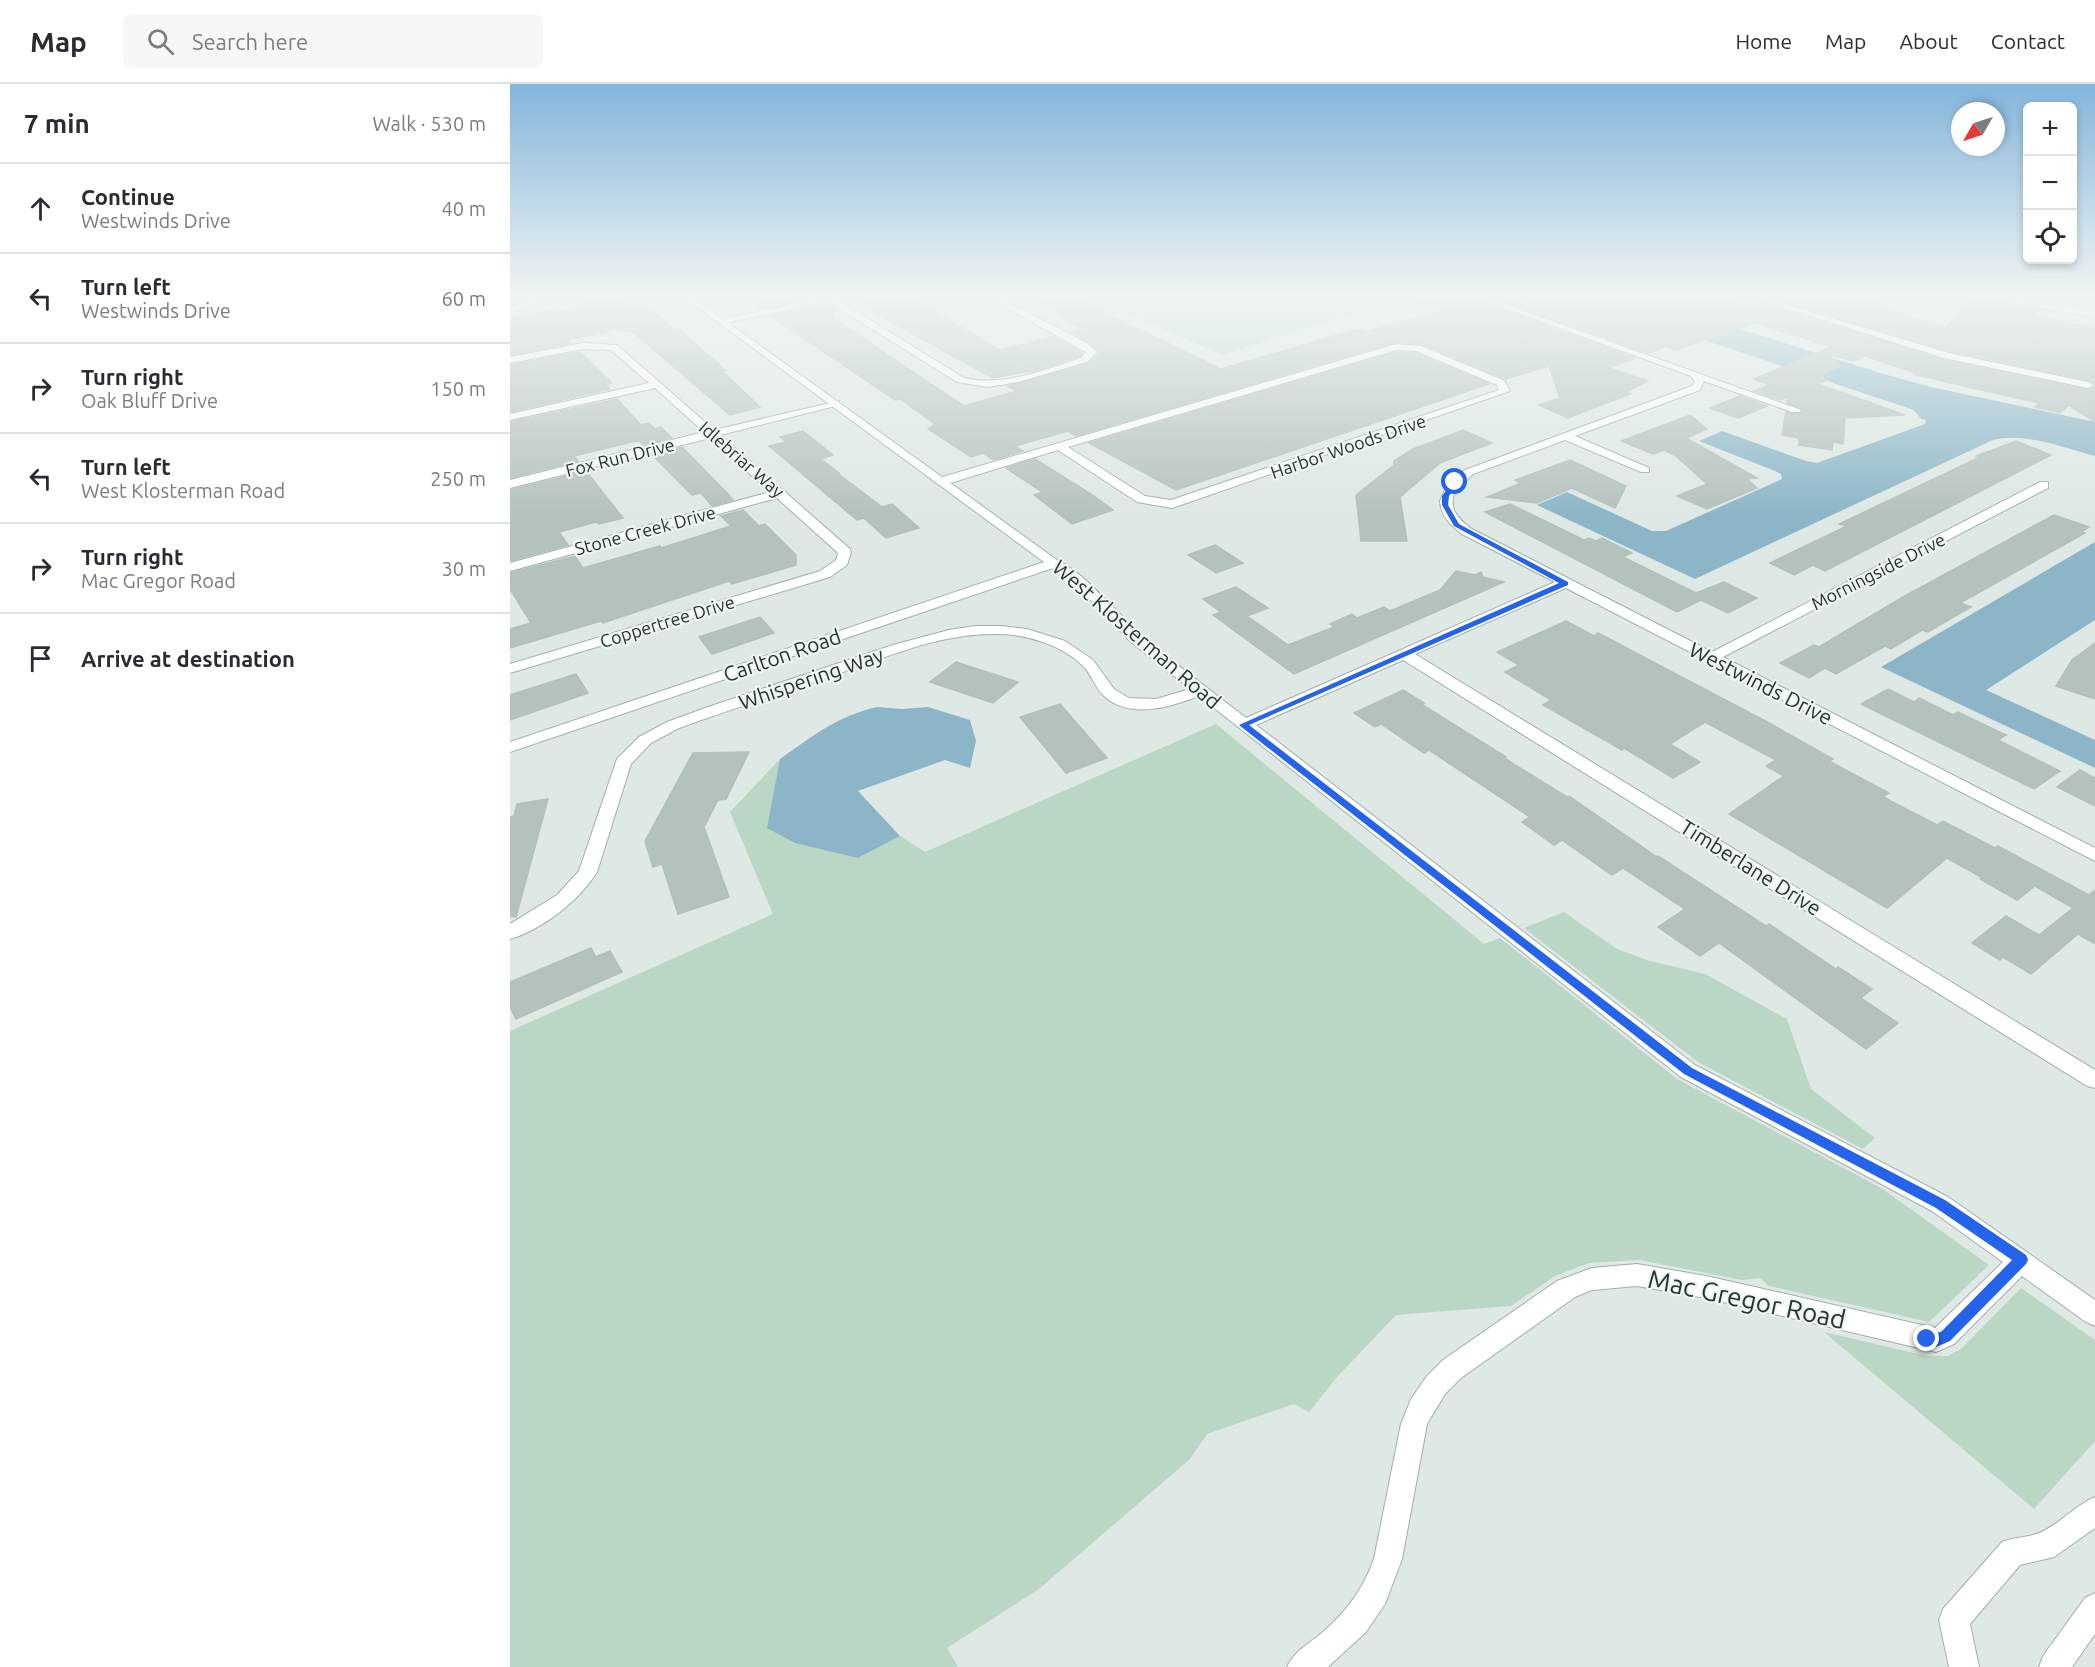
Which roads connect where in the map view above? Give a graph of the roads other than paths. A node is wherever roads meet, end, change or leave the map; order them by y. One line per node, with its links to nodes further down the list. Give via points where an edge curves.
1 (638, 369): 10 (street, Idlebriar Way)
2 (788, 369): 12 (street, West Klosterman Road)
3 (943, 369): 4 (street, via 970,383 997,383)
4 (1052, 369)
5 (1322, 369): 17 (street, Harbor Woods Drive)
6 (1467, 369): 17 (street, Harbor Woods Drive, via 1501,383 1505,391 1172,504 1141,499)
7 (1681, 369): 9 (street)
8 (2010, 369): 11 (street)
9 (1695, 374): 13 (street); 16 (street, via 1700,382 1696,388)
10 (656, 385): 14 (street); 15 (street, Idlebriar Way)
11 (2088, 385)
12 (835, 403): 15 (street, Fox Run Drive); 19 (street, West Klosterman Road)
13 (1796, 410)
14 (510, 417)
15 (713, 434): 20 (street, Fox Run Drive); 22 (street, Idlebriar Way)
16 (1567, 436): 18 (street); 26 (street, Westwinds Drive, via 1469,472 1455,482 1446,496 1446,509 1457,525)
17 (1059, 446): 19 (street, Harbor Woods Drive)
18 (1646, 470)
19 (943, 481): 23 (street, West Klosterman Road)
20 (510, 484)
21 (2044, 485): 28 (street, Morningside Drive)
22 (780, 493): 24 (street, Stone Creek Drive); 25 (street, Idlebriar Way, via 846,552 842,561)
23 (1054, 563): 30 (street, West Klosterman Road, via 1084,585 1137,640); 32 (street, Carlton Road)
24 (510, 567)
25 (825, 574): 29 (street, Coppertree Drive)
26 (1565, 584): 27 (street); 28 (street, Westwinds Drive)
27 (1406, 655): 31 (street); 35 (street, Timberlane Drive)
28 (1712, 658): 33 (street, Westwinds Drive)
29 (510, 669)
30 (1200, 690): 31 (street, West Klosterman Road); 34 (street, Whispering Way, via 1155,704 1124,701 1107,690 1087,663 1051,641 1020,632 985,631 915,643 673,725 645,740 623,762 588,872 580,884 543,914)
31 (1243, 725): 36 (street, West Klosterman Road, via 1688,1071 1940,1204)
32 (510, 747)
33 (2095, 855)
34 (510, 932)
35 (2095, 1080)
36 (2021, 1260): 37 (street, West Klosterman Road); 40 (street, Mac Gregor Road, via 1945,1336 1936,1340 1637,1275 1592,1279 1566,1288 1452,1369 1436,1385 1420,1408 1409,1438 1383,1578 1362,1615 1333,1645)
37 (2095, 1314)
38 (2095, 1511): 41 (street, via 2044,1547 2012,1552 1954,1620)
39 (2095, 1608): 42 (street)
40 (1302, 1667)
41 (1964, 1667)
42 (2054, 1667)

